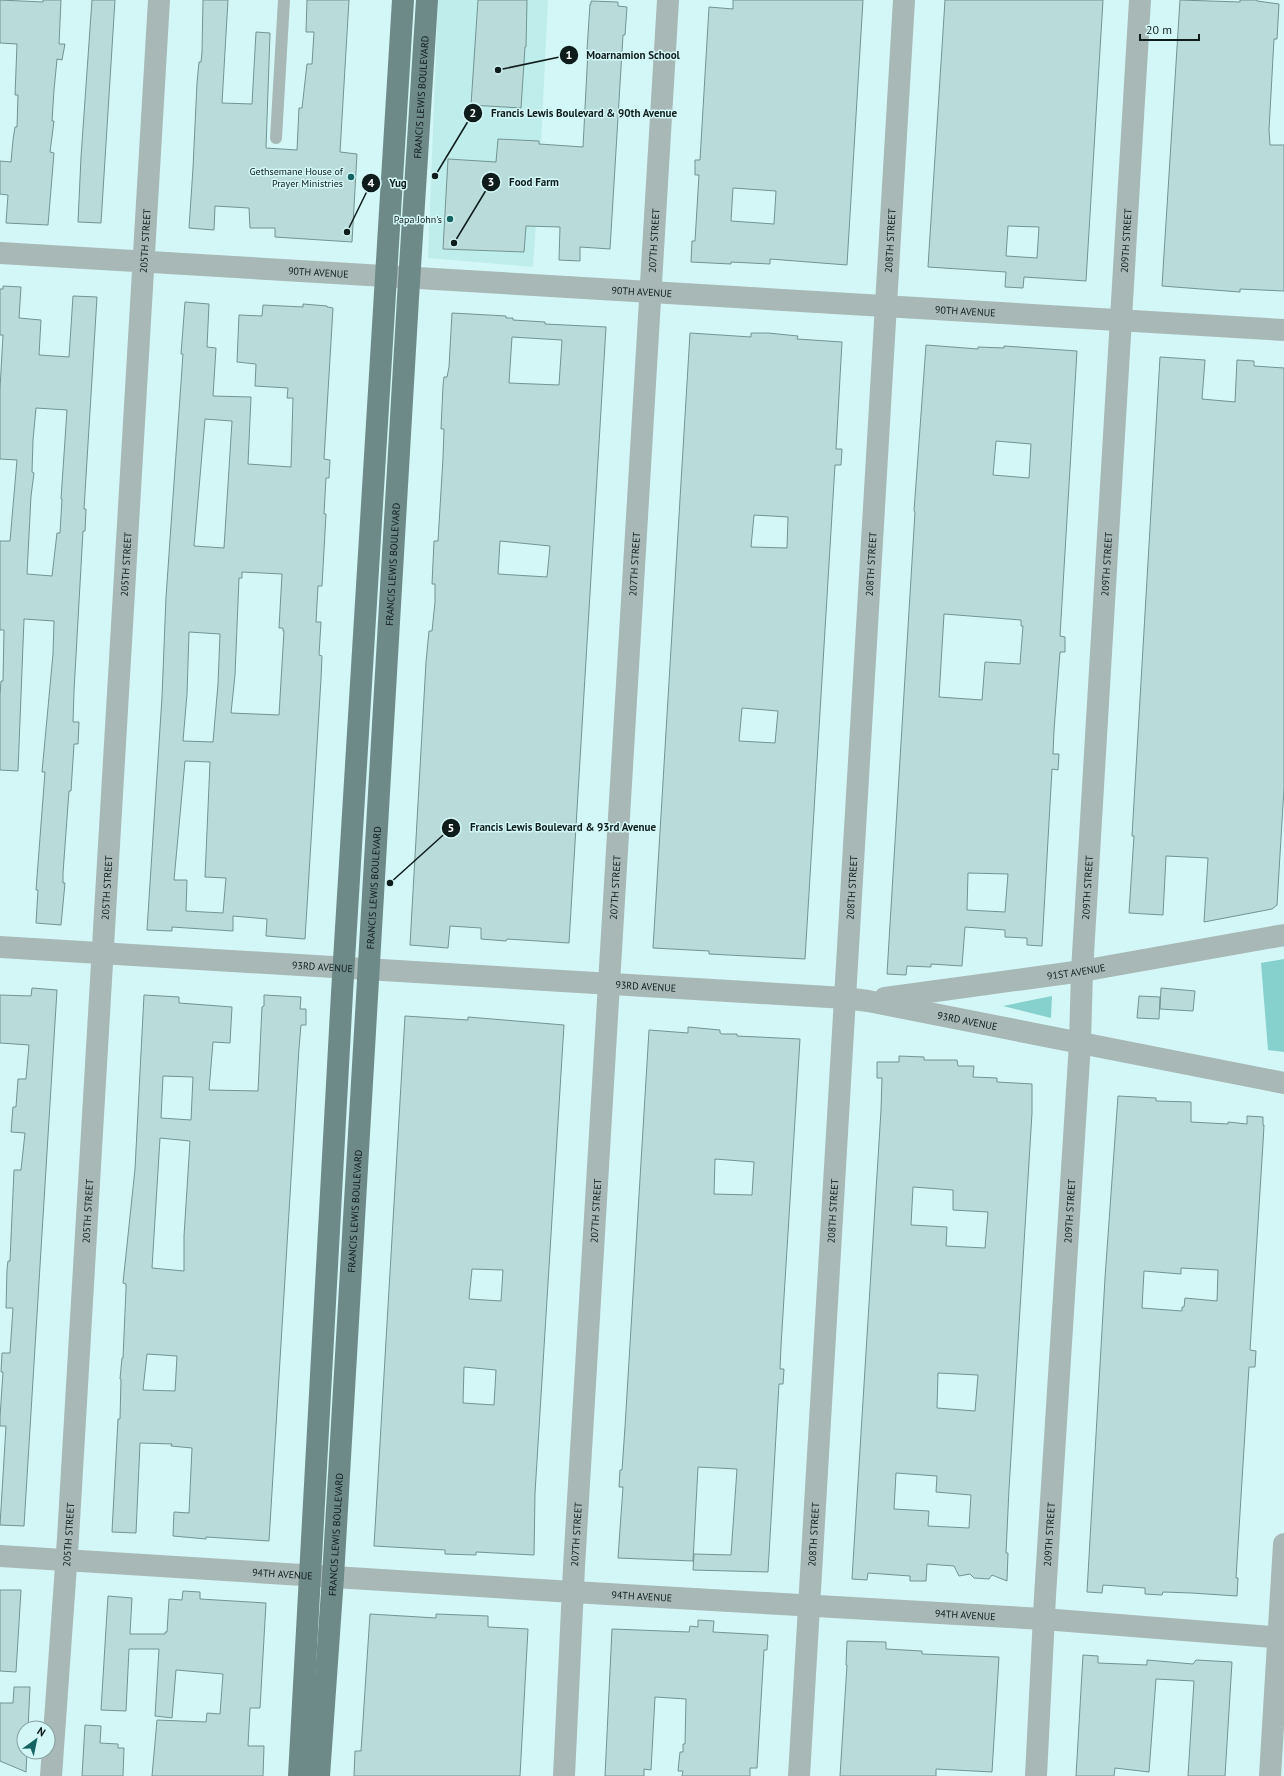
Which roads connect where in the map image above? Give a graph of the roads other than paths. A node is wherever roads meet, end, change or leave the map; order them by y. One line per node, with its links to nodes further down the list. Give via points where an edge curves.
1 (159, 0): 10 (street, 205TH STREET)
2 (284, 0): 8 (lane)
3 (403, 0): 11 (main road)
4 (428, 0): 12 (main road, FRANCIS LEWIS BOULEVARD)
5 (668, 0): 13 (street, 207TH STREET)
6 (904, 0): 14 (street, 208TH STREET)
7 (1140, 0): 15 (street, 209TH STREET)
8 (276, 138)
9 (0, 253): 10 (street, 90TH AVENUE)
10 (144, 262): 11 (street, 90TH AVENUE); 19 (street, 205TH STREET)
11 (387, 277): 12 (street, 90TH AVENUE); 20 (main road)
12 (410, 278): 13 (street, 90TH AVENUE); 21 (main road, FRANCIS LEWIS BOULEVARD)
13 (650, 292): 14 (street, 90TH AVENUE); 23 (street, 207TH STREET)
14 (885, 306): 15 (street, 90TH AVENUE); 24 (street, 208TH STREET)
15 (1121, 321): 16 (street, 90TH AVENUE); 22 (street, 209TH STREET)
16 (1284, 330)
17 (1284, 935): 22 (street, 91ST AVENUE)
18 (0, 947): 19 (street, 93RD AVENUE)
19 (102, 954): 20 (street, 93RD AVENUE); 30 (street, 205TH STREET)
20 (344, 968): 21 (street, 93RD AVENUE); 31 (main road)
21 (369, 969): 23 (street, 93RD AVENUE); 32 (main road, FRANCIS LEWIS BOULEVARD)
22 (1082, 971): 25 (street, 91ST AVENUE); 26 (street, 209TH STREET)
23 (609, 984): 24 (street, 93RD AVENUE); 33 (street, 207TH STREET)
24 (845, 998): 25 (street, 93RD AVENUE); 34 (street, 208TH STREET)
25 (868, 1001): 26 (street, 93RD AVENUE)
26 (1080, 1043): 27 (street, 93RD AVENUE); 35 (street, 209TH STREET)
27 (1284, 1083)
28 (1284, 1544): 36 (street)
29 (0, 1556): 30 (street, 94TH AVENUE)
30 (66, 1561): 31 (street, 94TH AVENUE); 37 (street, 205TH STREET)
31 (309, 1576): 32 (street, 94TH AVENUE); 38 (main road)
32 (333, 1577): 33 (street, 94TH AVENUE); 39 (main road, FRANCIS LEWIS BOULEVARD)
33 (573, 1592): 34 (street, 94TH AVENUE); 40 (street, 207TH STREET)
34 (808, 1605): 35 (street, 94TH AVENUE); 41 (street, 208TH STREET)
35 (1043, 1619): 36 (street, 94TH AVENUE); 42 (street, 209TH STREET)
36 (1281, 1637): 43 (street)
37 (51, 1776)
38 (299, 1776)
39 (319, 1776)
40 (564, 1776)
41 (798, 1776)
42 (1036, 1776)
43 (1270, 1776)

